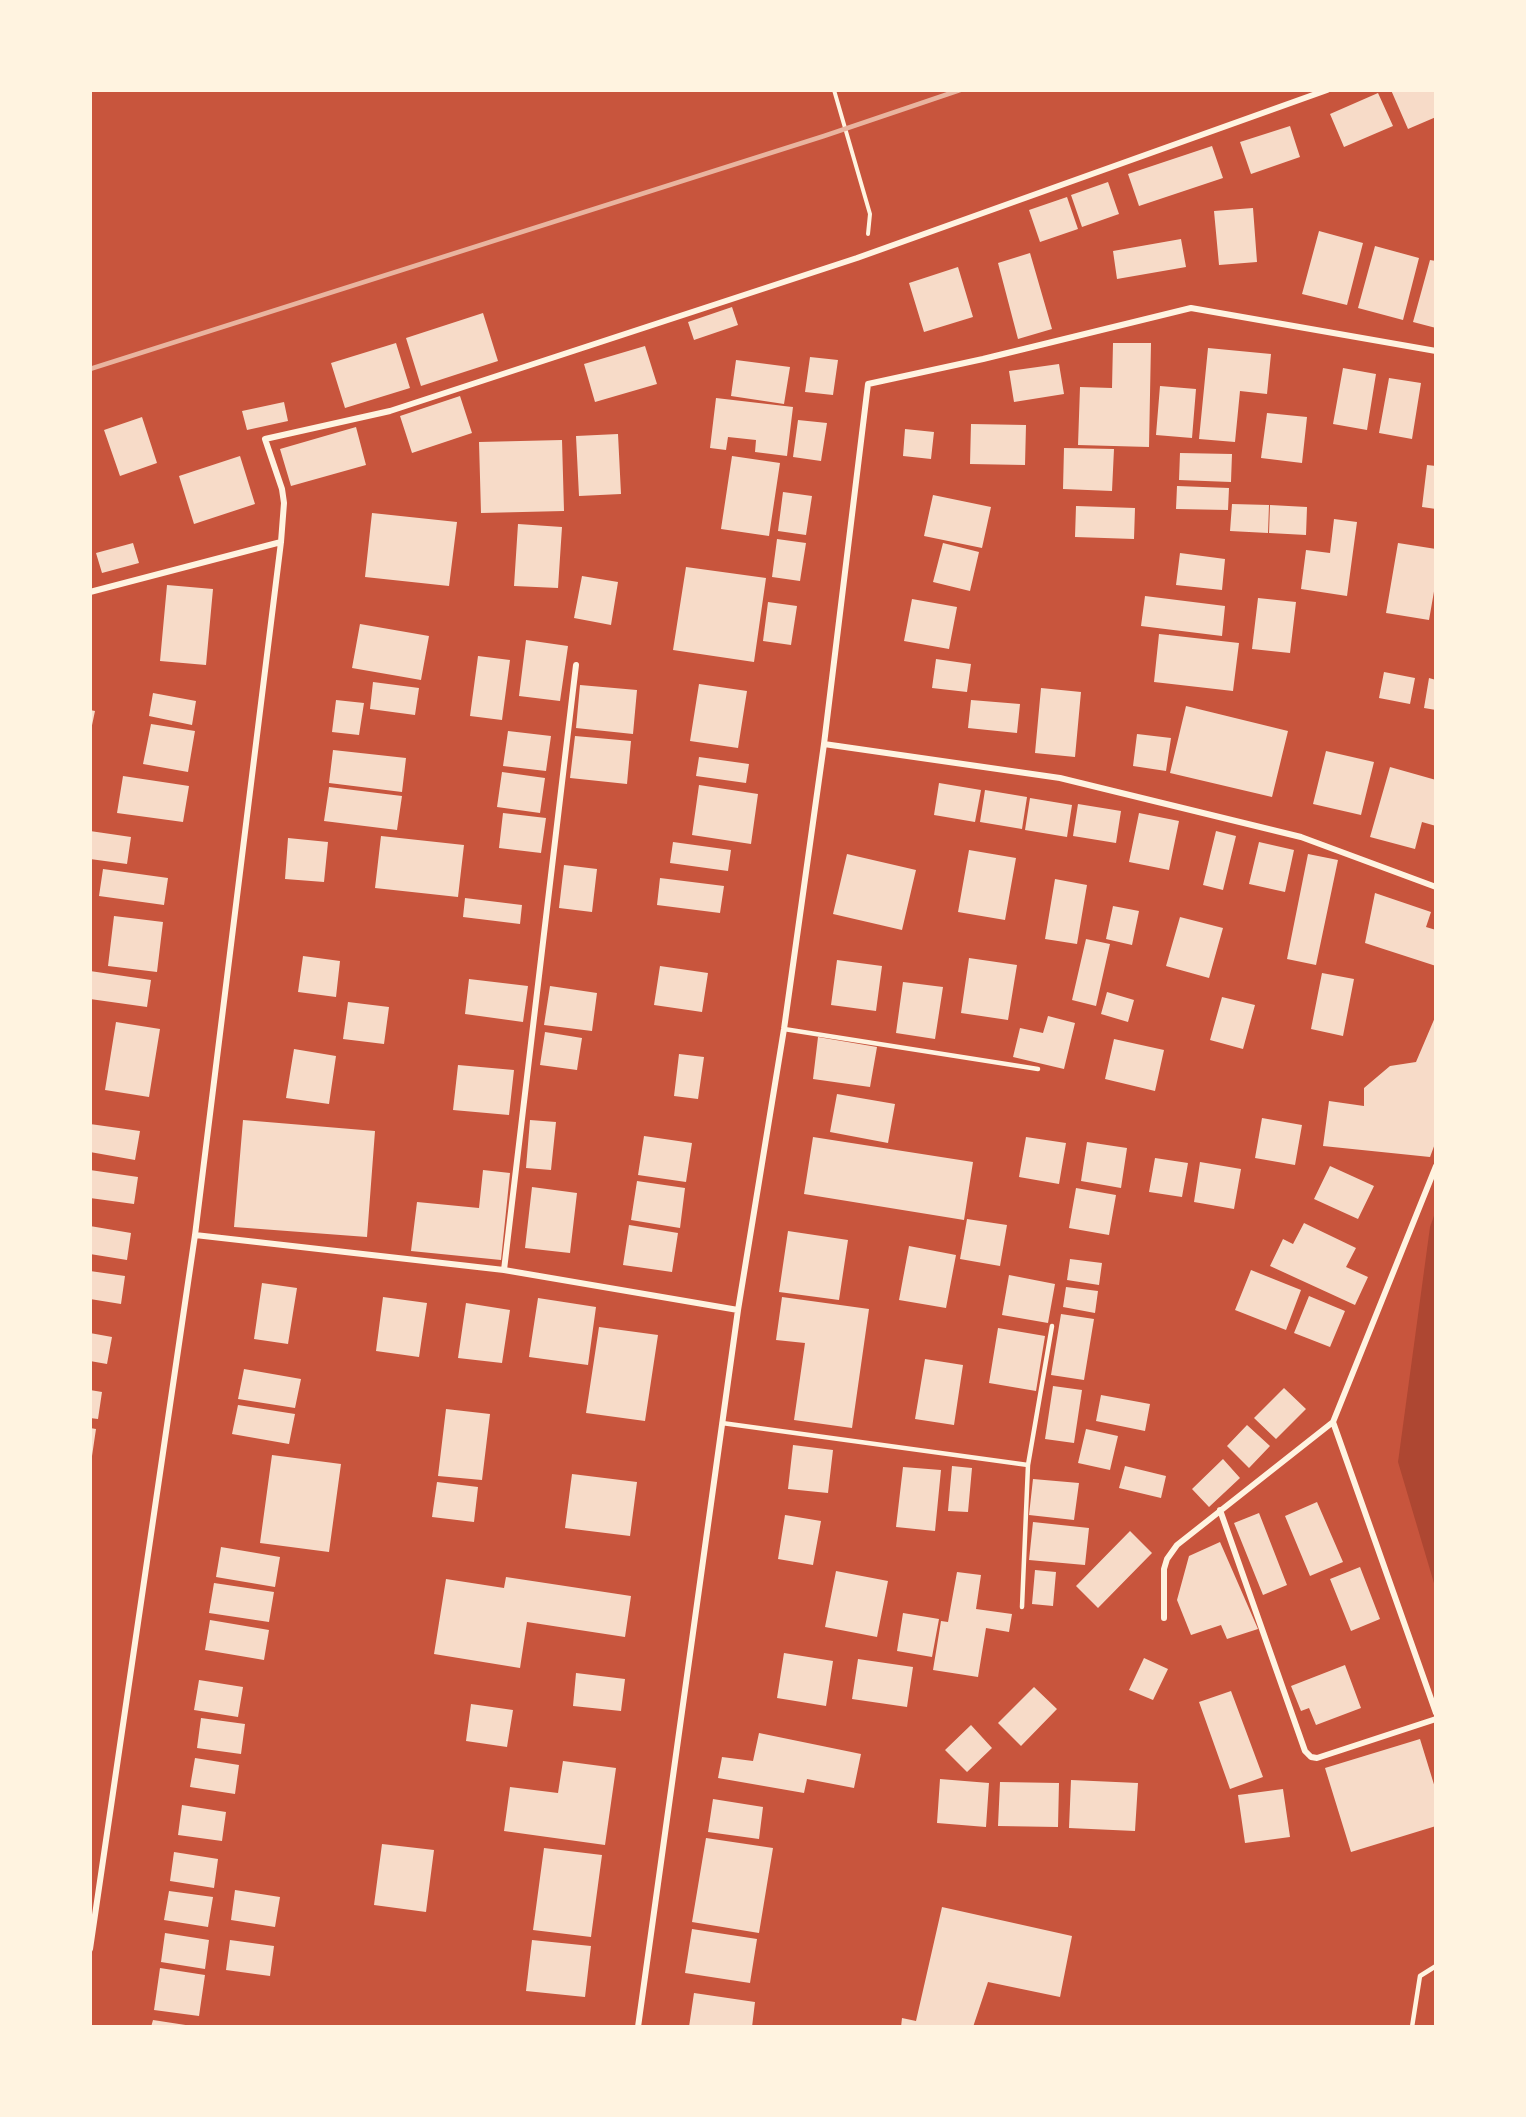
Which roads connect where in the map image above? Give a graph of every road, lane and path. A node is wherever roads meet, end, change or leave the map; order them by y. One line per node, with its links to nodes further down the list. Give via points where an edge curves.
1 (834, 90): 3 (path)
2 (1327, 90): 5 (street, via 823,269 390,411 265,439 282,489)
3 (870, 214)
4 (1436, 351): 8 (street, via 1191,308 868,384)
5 (281, 543): 6 (street); 13 (street)
6 (90, 592)
7 (576, 665): 14 (street)
8 (824, 744): 9 (street, via 1060,778 1302,837); 10 (street)
9 (1436, 887)
10 (784, 1029): 11 (lane); 15 (street)
11 (1038, 1069)
12 (1436, 1166): 17 (street)
13 (195, 1235): 14 (street); 25 (street)
14 (504, 1270): 15 (street)
15 (738, 1310): 18 (street)
16 (1052, 1326): 19 (lane)
17 (1333, 1422): 20 (street); 23 (street)
18 (722, 1423): 19 (lane); 27 (street)
19 (1028, 1465): 21 (lane)
20 (1220, 1510): 22 (street, via 1177,1545 1167,1559); 24 (street, via 1305,1751 1311,1757)
21 (1022, 1607)
22 (1164, 1618)
23 (1436, 1713)
24 (1436, 1719)
25 (90, 1949)
26 (1436, 1966): 28 (lane, via 1420,1976)
27 (638, 2027)
28 (1412, 2027)

